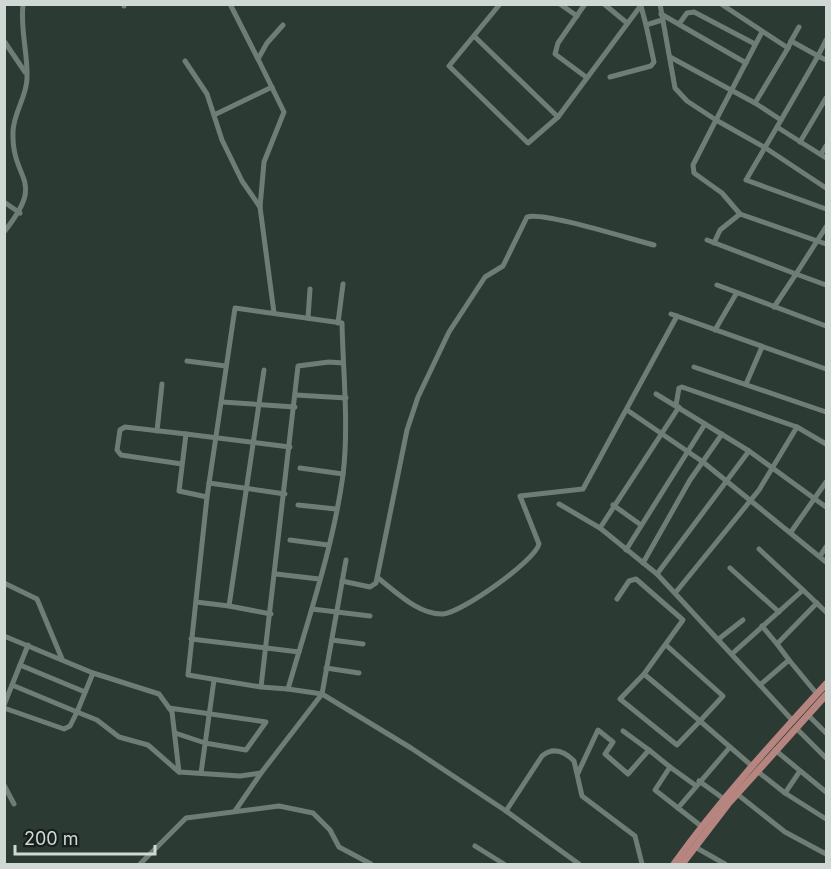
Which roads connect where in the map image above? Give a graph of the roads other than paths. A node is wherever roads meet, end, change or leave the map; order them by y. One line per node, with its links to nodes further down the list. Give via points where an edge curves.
1 (23, 4): 30 (street)
2 (230, 4): 26 (street)
3 (500, 4): 18 (street)
4 (560, 4): 10 (street)
5 (585, 4): 10 (street)
6 (604, 4): 12 (street)
7 (660, 4): 11 (street)
8 (722, 4): 17 (street)
9 (642, 5): 12 (street); 15 (street)
10 (577, 16): 31 (street, via 555,54)
11 (662, 17): 13 (street); 15 (street); 25 (street)
12 (627, 23): 31 (street)
13 (679, 24): 22 (street, via 690,12); 29 (street)
14 (282, 25): 26 (street)
15 (646, 25): 32 (street, via 653,64)
16 (799, 27): 21 (street)
17 (762, 32): 22 (street); 23 (street)
18 (476, 37): 38 (street); 38 (street, via 449,66 492,109 528,143)
19 (826, 40): 24 (street)
20 (4, 41): 30 (street)
21 (791, 41): 23 (street); 24 (street)
22 (755, 44): 29 (street)
23 (788, 48): 36 (street)
24 (819, 56): 27 (street); 40 (street)
25 (670, 57): 34 (street); 39 (street, via 679,93)
26 (258, 59): 33 (street)
27 (826, 60)
28 (185, 62): 37 (street, via 207,94)
29 (746, 63): 34 (street)
30 (28, 75): 50 (street, via 13,132 15,156 27,188)
31 (586, 77): 38 (street)
32 (610, 77)
33 (272, 87): 37 (street); 48 (street, via 284,112 264,162)
34 (732, 89): 36 (street); 39 (street)
35 (826, 98): 42 (street)
36 (755, 103): 40 (street)
37 (214, 115): 48 (street, via 242,181)
38 (558, 117)
39 (716, 120): 43 (street); 51 (street, via 693,169 696,176 731,201)
40 (781, 120): 41 (street)
41 (777, 127): 42 (street); 43 (street)
42 (800, 142): 45 (street)
43 (764, 147): 46 (street); 49 (street, via 746,180)
44 (826, 147): 45 (street)
45 (824, 156)
46 (826, 188)
47 (4, 202): 50 (street)
48 (260, 207): 64 (street)
49 (826, 209)
50 (20, 213): 53 (street)
51 (740, 214): 54 (street); 57 (street, via 710,242)
52 (826, 227): 54 (street)
53 (4, 232)
54 (818, 241): 55 (street); 57 (street)
55 (826, 244)
56 (654, 245): 132 (street, via 552,219 527,217 503,266 485,277 449,332 418,398)
57 (796, 274): 60 (street); 63 (street)
58 (343, 284): 66 (street)
59 (717, 285): 62 (street)
60 (826, 285)
61 (310, 290): 65 (street)
62 (736, 294): 63 (street); 68 (street)
63 (774, 307): 67 (street)
64 (274, 313): 65 (street); 72 (street, via 235,308)
65 (308, 318): 66 (street)
66 (338, 323): 71 (street, via 342,323)
67 (826, 326)
68 (715, 330): 69 (street); 85 (street, via 674,315)
69 (762, 346): 74 (street); 77 (street)
70 (187, 361): 72 (street)
71 (343, 363): 79 (street, via 298,366); 80 (street)
72 (226, 366): 81 (street)
73 (694, 367): 77 (street)
74 (826, 369)
75 (264, 370): 82 (street)
76 (162, 384): 89 (street)
77 (747, 384): 86 (street)
78 (656, 394): 83 (street)
79 (296, 395): 80 (street); 84 (street)
80 (346, 398): 103 (street)
81 (222, 402): 82 (street); 93 (street)
82 (260, 404): 84 (street); 94 (street)
83 (678, 406): 87 (street); 88 (street, via 682,387); 91 (street)
84 (294, 407): 96 (street)
85 (627, 410): 91 (street); 132 (street, via 583,489 520,496 538,549 482,594 441,614 416,606)
86 (826, 412)
87 (705, 424): 92 (street); 97 (street)
88 (797, 427): 95 (street); 102 (street)
89 (157, 431): 90 (street); 100 (street, via 122,428 117,450 121,455)
90 (186, 434): 93 (street); 100 (street)
91 (663, 434): 97 (street); 114 (street)
92 (722, 434): 98 (street); 99 (street)
93 (214, 439): 94 (street); 106 (street)
94 (254, 444): 96 (street); 107 (street)
95 (826, 444)
96 (290, 447): 108 (street)
97 (687, 451): 99 (street); 117 (street)
98 (748, 451): 102 (street); 104 (street)
99 (703, 462): 104 (street); 128 (street)
100 (182, 464): 109 (street, via 179,491)
101 (300, 468): 103 (street)
102 (774, 468): 110 (street); 111 (street)
103 (343, 474): 116 (street)
104 (725, 482): 111 (street); 131 (street)
105 (826, 482): 110 (street)
106 (209, 483): 107 (street); 109 (street)
107 (248, 488): 108 (street); 143 (street)
108 (285, 494): 130 (street)
109 (207, 497): 141 (street)
110 (816, 499): 115 (street); 119 (street)
111 (751, 500): 119 (street); 138 (street)
112 (560, 504): 118 (street)
113 (298, 505): 116 (street)
114 (613, 505): 117 (street); 118 (street)
115 (826, 507)
116 (336, 509): 121 (street)
117 (641, 525): 124 (street)
118 (600, 528): 124 (street)
119 (791, 532): 125 (street)
120 (290, 540): 121 (street)
121 (328, 545): 133 (street)
122 (826, 546): 125 (street)
123 (759, 549): 137 (street)
124 (626, 550): 128 (street)
125 (820, 556): 127 (street)
126 (346, 560): 134 (street)
127 (826, 562)
128 (643, 563): 131 (street)
129 (730, 568): 146 (street)
130 (276, 574): 133 (street); 148 (street)
131 (657, 574): 136 (street)
132 (378, 578): 134 (street, via 370,587)
133 (319, 579): 144 (street)
134 (342, 581): 145 (street)
135 (4, 582): 163 (street, via 37,599)
136 (666, 584): 138 (street); 139 (street)
137 (802, 590): 142 (street); 146 (street)
138 (676, 592): 153 (street)
139 (657, 596): 140 (street, via 633,579); 159 (street, via 683,620)
140 (617, 599)
141 (196, 602): 143 (street); 154 (street)
142 (817, 603): 147 (street); 157 (street)
143 (229, 606): 148 (street)
144 (312, 609): 145 (street); 161 (street)
145 (337, 612): 149 (street); 155 (street)
146 (779, 612): 151 (street)
147 (826, 612)
148 (271, 614): 160 (street)
149 (370, 616)
150 (743, 620): 153 (street)
151 (762, 626): 157 (street); 162 (street)
152 (4, 636): 158 (street)
153 (720, 638): 162 (street)
154 (191, 639): 160 (street); 170 (street, via 188,675)
155 (332, 640): 156 (street); 166 (street)
156 (363, 644)
157 (777, 644): 164 (street)
158 (28, 645): 163 (street); 165 (street)
159 (666, 645): 169 (street); 185 (street, via 723,696)
160 (266, 648): 161 (street); 174 (street)
161 (298, 652): 175 (street)
162 (733, 653): 173 (street)
163 (62, 659): 167 (street)
164 (789, 660): 173 (street); 178 (street)
165 (20, 665): 172 (street); 176 (street)
166 (326, 668): 168 (street); 177 (street)
167 (93, 673): 176 (street); 181 (street, via 159,694)
168 (359, 673)
169 (644, 674): 185 (street); 185 (street, via 620,699 649,724 676,746)
170 (214, 680): 174 (street); 183 (street)
171 (826, 684): 178 (main road)
172 (12, 685): 180 (street); 182 (street)
173 (760, 685): 186 (street)
174 (261, 687): 175 (street)
175 (288, 689): 177 (street)
176 (86, 692): 182 (street)
177 (322, 694): 200 (street); 212 (street)
178 (817, 694): 186 (main road)
179 (826, 695): 184 (main road)
180 (4, 707): 182 (street, via 64,729)
181 (170, 708): 183 (street); 188 (street)
182 (77, 712): 198 (street, via 97,720 119,737 148,745)
183 (209, 713): 190 (street); 190 (street, via 266,722 246,750)
184 (808, 716): 186 (main road); 189 (street)
185 (700, 721): 191 (street)
186 (794, 724): 193 (main road); 194 (street); 196 (main road)
187 (623, 731): 192 (street)
188 (175, 733): 190 (street); 198 (street)
189 (826, 734)
190 (205, 743): 199 (street)
191 (730, 747): 196 (street); 202 (street)
192 (649, 750): 195 (street); 201 (street, via 628,774 605,754 613,742 598,730)
193 (775, 750): 196 (main road); 197 (street)
194 (826, 758)
195 (670, 767): 202 (street); 210 (street, via 655,790)
196 (754, 768): 206 (street); 207 (main road); 208 (main road)
197 (800, 771): 205 (street); 206 (street)
198 (179, 772): 199 (street)
199 (201, 773): 200 (street)
200 (261, 773): 211 (street)
201 (578, 773): 212 (street, via 567,754 547,752); 222 (street, via 582,796 635,836)
202 (697, 783): 208 (street); 210 (street)
203 (826, 783): 205 (street)
204 (4, 785): 209 (street)
205 (824, 791)
206 (785, 793): 213 (street)
207 (737, 794): 216 (main road); 217 (street, via 786,832)
208 (724, 799): 214 (main road)
209 (14, 804)
210 (678, 808): 214 (street)
211 (235, 811): 218 (street, via 186,818); 219 (street, via 279,806 313,813 330,830 339,847)
212 (506, 811): 221 (street)
213 (826, 819)
214 (701, 826): 223 (main road)
215 (475, 846): 220 (street)
216 (695, 847): 224 (main road); 225 (street)
217 (826, 854)
218 (140, 864)
219 (371, 864)
220 (504, 864)
221 (579, 864)
222 (642, 864)
223 (674, 864)
224 (682, 864)
225 (725, 864)

